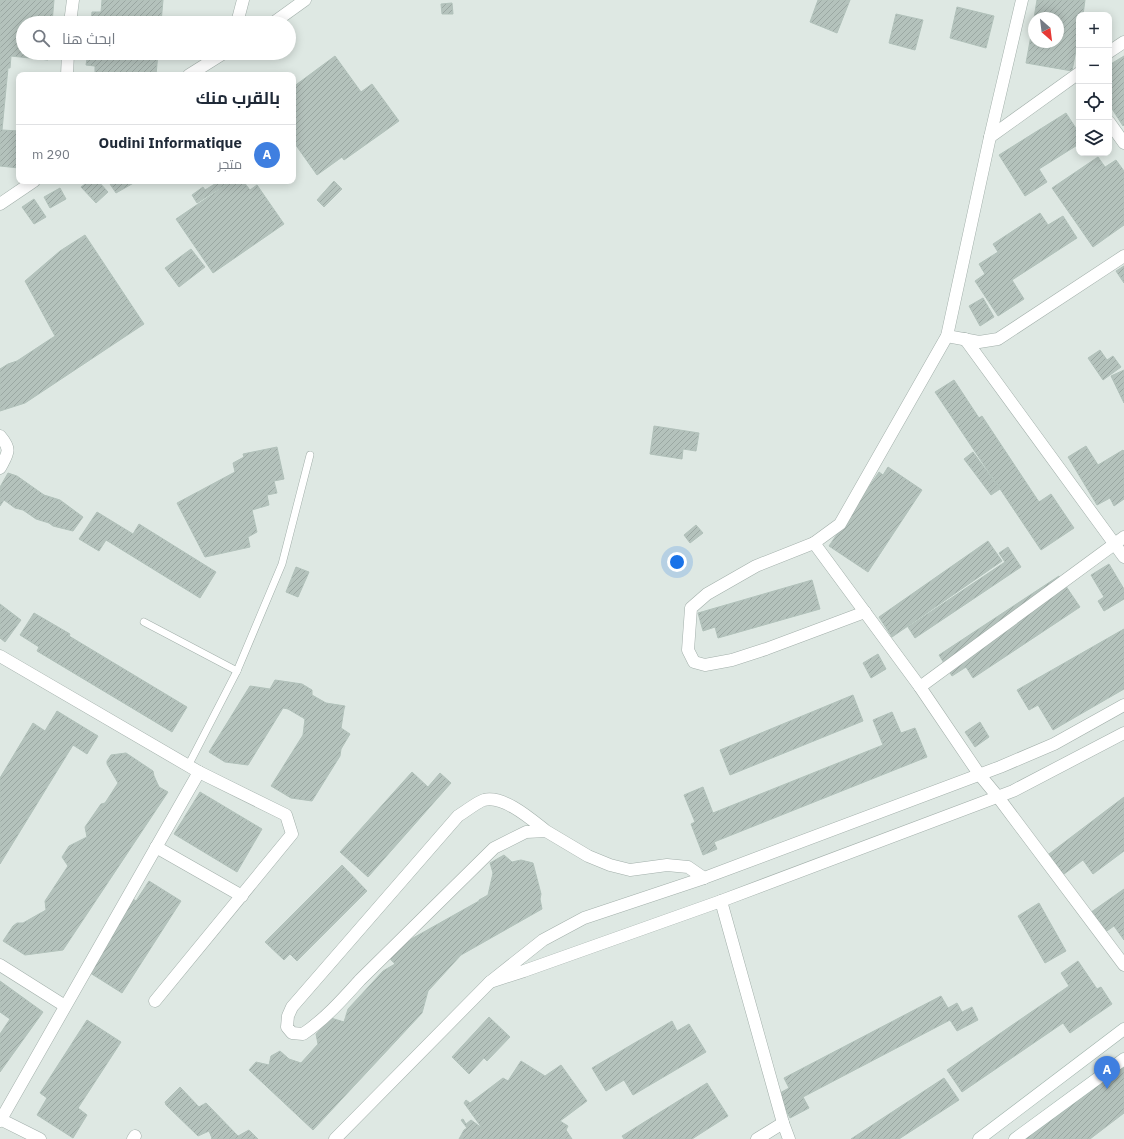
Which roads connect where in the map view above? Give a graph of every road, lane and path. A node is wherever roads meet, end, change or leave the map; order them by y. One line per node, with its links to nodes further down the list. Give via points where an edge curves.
1 (73, 0): 5 (street)
2 (243, 0): 6 (street)
3 (305, 0): 7 (street)
4 (1022, 0): 16 (street)
5 (71, 16)
6 (239, 16)
7 (283, 16)
8 (1124, 42): 9 (street)
9 (1112, 50)
10 (67, 60): 12 (street)
11 (213, 60): 13 (street)
12 (66, 72)
13 (194, 72)
14 (1076, 77): 16 (street)
15 (1112, 126): 17 (street)
16 (990, 137): 21 (street)
17 (1124, 143)
18 (30, 184): 19 (street)
19 (0, 204)
20 (1124, 256): 22 (street, via 998,339 979,342)
21 (947, 336): 22 (street); 27 (street, via 840,524)
22 (964, 339): 26 (street)
23 (0, 436): 25 (street, via 7,444 8,453)
24 (310, 456): 32 (lane, via 282,564)
25 (0, 468)
26 (1119, 541): 28 (street); 33 (street)
27 (814, 543): 29 (street); 29 (street, via 756,566 707,594 691,608 688,650 694,662 705,665 732,660)
28 (1124, 557)
29 (864, 612): 33 (street)
30 (144, 622): 32 (lane)
31 (0, 656): 36 (street)
32 (236, 671): 36 (lane)
33 (920, 687): 38 (street)
34 (1124, 706): 38 (street, via 1054,744)
35 (1124, 733): 39 (street)
36 (188, 766): 37 (street)
37 (199, 772): 41 (street); 43 (street, via 286,816 292,834)
38 (979, 774): 39 (street); 42 (street)
39 (998, 797): 44 (street); 46 (street)
40 (546, 832): 40 (street, via 526,832 494,848 317,1025 303,1034 292,1033 287,1027 292,1007 458,816 484,800 499,800 521,812); 42 (street, via 588,856 610,865 630,870 667,865 688,867)
41 (156, 846): 43 (street); 49 (street)
42 (704, 878): 47 (street, via 584,918 543,940)
43 (242, 896): 48 (street)
44 (721, 901): 47 (street); 53 (street)
45 (0, 965): 49 (street)
46 (1124, 965)
47 (490, 982): 55 (street)
48 (155, 1001)
49 (65, 1006): 52 (street)
50 (1124, 1029): 58 (street)
51 (1124, 1059): 59 (street)
52 (0, 1120): 54 (street)
53 (782, 1122): 56 (street); 57 (street)
54 (40, 1139)
55 (335, 1139)
56 (757, 1139)
57 (788, 1139)
58 (980, 1139)
59 (1015, 1139)

